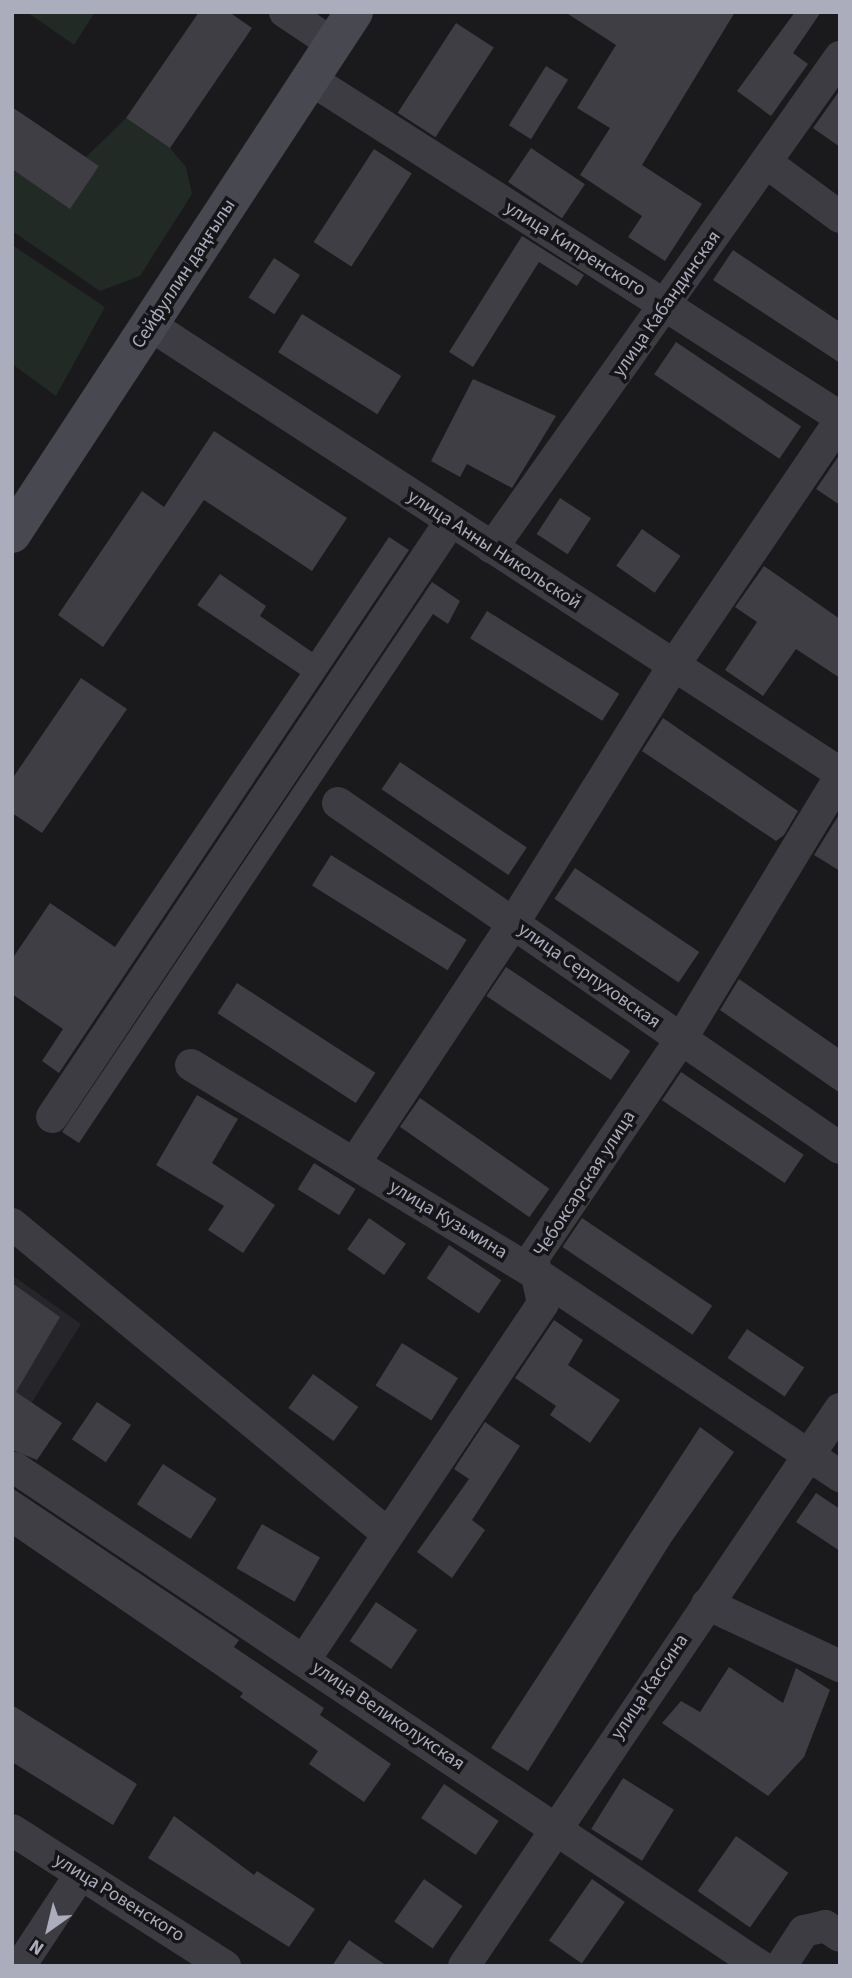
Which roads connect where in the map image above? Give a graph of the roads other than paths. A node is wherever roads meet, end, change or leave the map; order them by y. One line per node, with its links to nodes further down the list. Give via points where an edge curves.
1 (285, 12): 3 (street)
2 (354, 12): 3 (main road, Сейфуллин даңғылы)
3 (333, 44): 5 (main road, Сейфуллин даңғылы)
4 (840, 57): 6 (street, улица Кабандинская)
5 (310, 79): 8 (street, улица Кипренского); 9 (main road, Сейфуллин даңғылы)
6 (767, 163): 7 (street); 8 (street, улица Кабандинская)
7 (840, 217)
8 (666, 306): 10 (street, улица Кипренского); 13 (street, улица Кабандинская)
9 (150, 325): 11 (street, улица Анны Никольской); 12 (main road, Сейфуллин даңғылы)
10 (840, 419): 14 (street)
11 (450, 522): 13 (street, улица Анны Никольской); 20 (street)
12 (12, 534)
13 (492, 548): 14 (street, улица Анны Никольской)
14 (674, 665): 15 (street, улица Анны Никольской); 17 (street)
15 (840, 775): 18 (street, Чебоксарская улица)
16 (338, 803): 17 (street, улица Серпуховская)
17 (514, 922): 18 (street, улица Серпуховская); 22 (street)
18 (680, 1041): 21 (street, улица Серпуховская); 24 (street, Чебоксарская улица, via 533,1258)
19 (191, 1065): 22 (street, улица Кузьмина)
20 (52, 1118)
21 (840, 1148)
22 (354, 1164): 24 (street, улица Кузьмина)
23 (12, 1224): 29 (street)
24 (540, 1276): 26 (street, улица Кузьмина); 29 (street, Чебоксарская улица, via 543,1303)
25 (840, 1409): 26 (street, улица Кассина)
26 (809, 1455): 28 (street, улица Кузьмина); 30 (street, улица Кассина)
27 (15, 1468): 31 (street, улица Великолукская)
28 (840, 1476)
29 (388, 1534): 31 (street, Чебоксарская улица)
30 (707, 1604): 32 (street); 33 (street, улица Кассина)
31 (304, 1659): 33 (street, улица Великолукская)
32 (840, 1666)
33 (553, 1829): 39 (street, улица Кассина); 40 (street, улица Великолукская)
34 (12, 1830): 35 (street, улица Ровенского)
35 (80, 1875): 37 (street); 38 (street, улица Ровенского)
36 (840, 1936): 41 (street, via 825,1926 804,1931)
37 (20, 1966)
38 (226, 1966)
39 (464, 1966)
40 (760, 1966)
41 (781, 1966)

